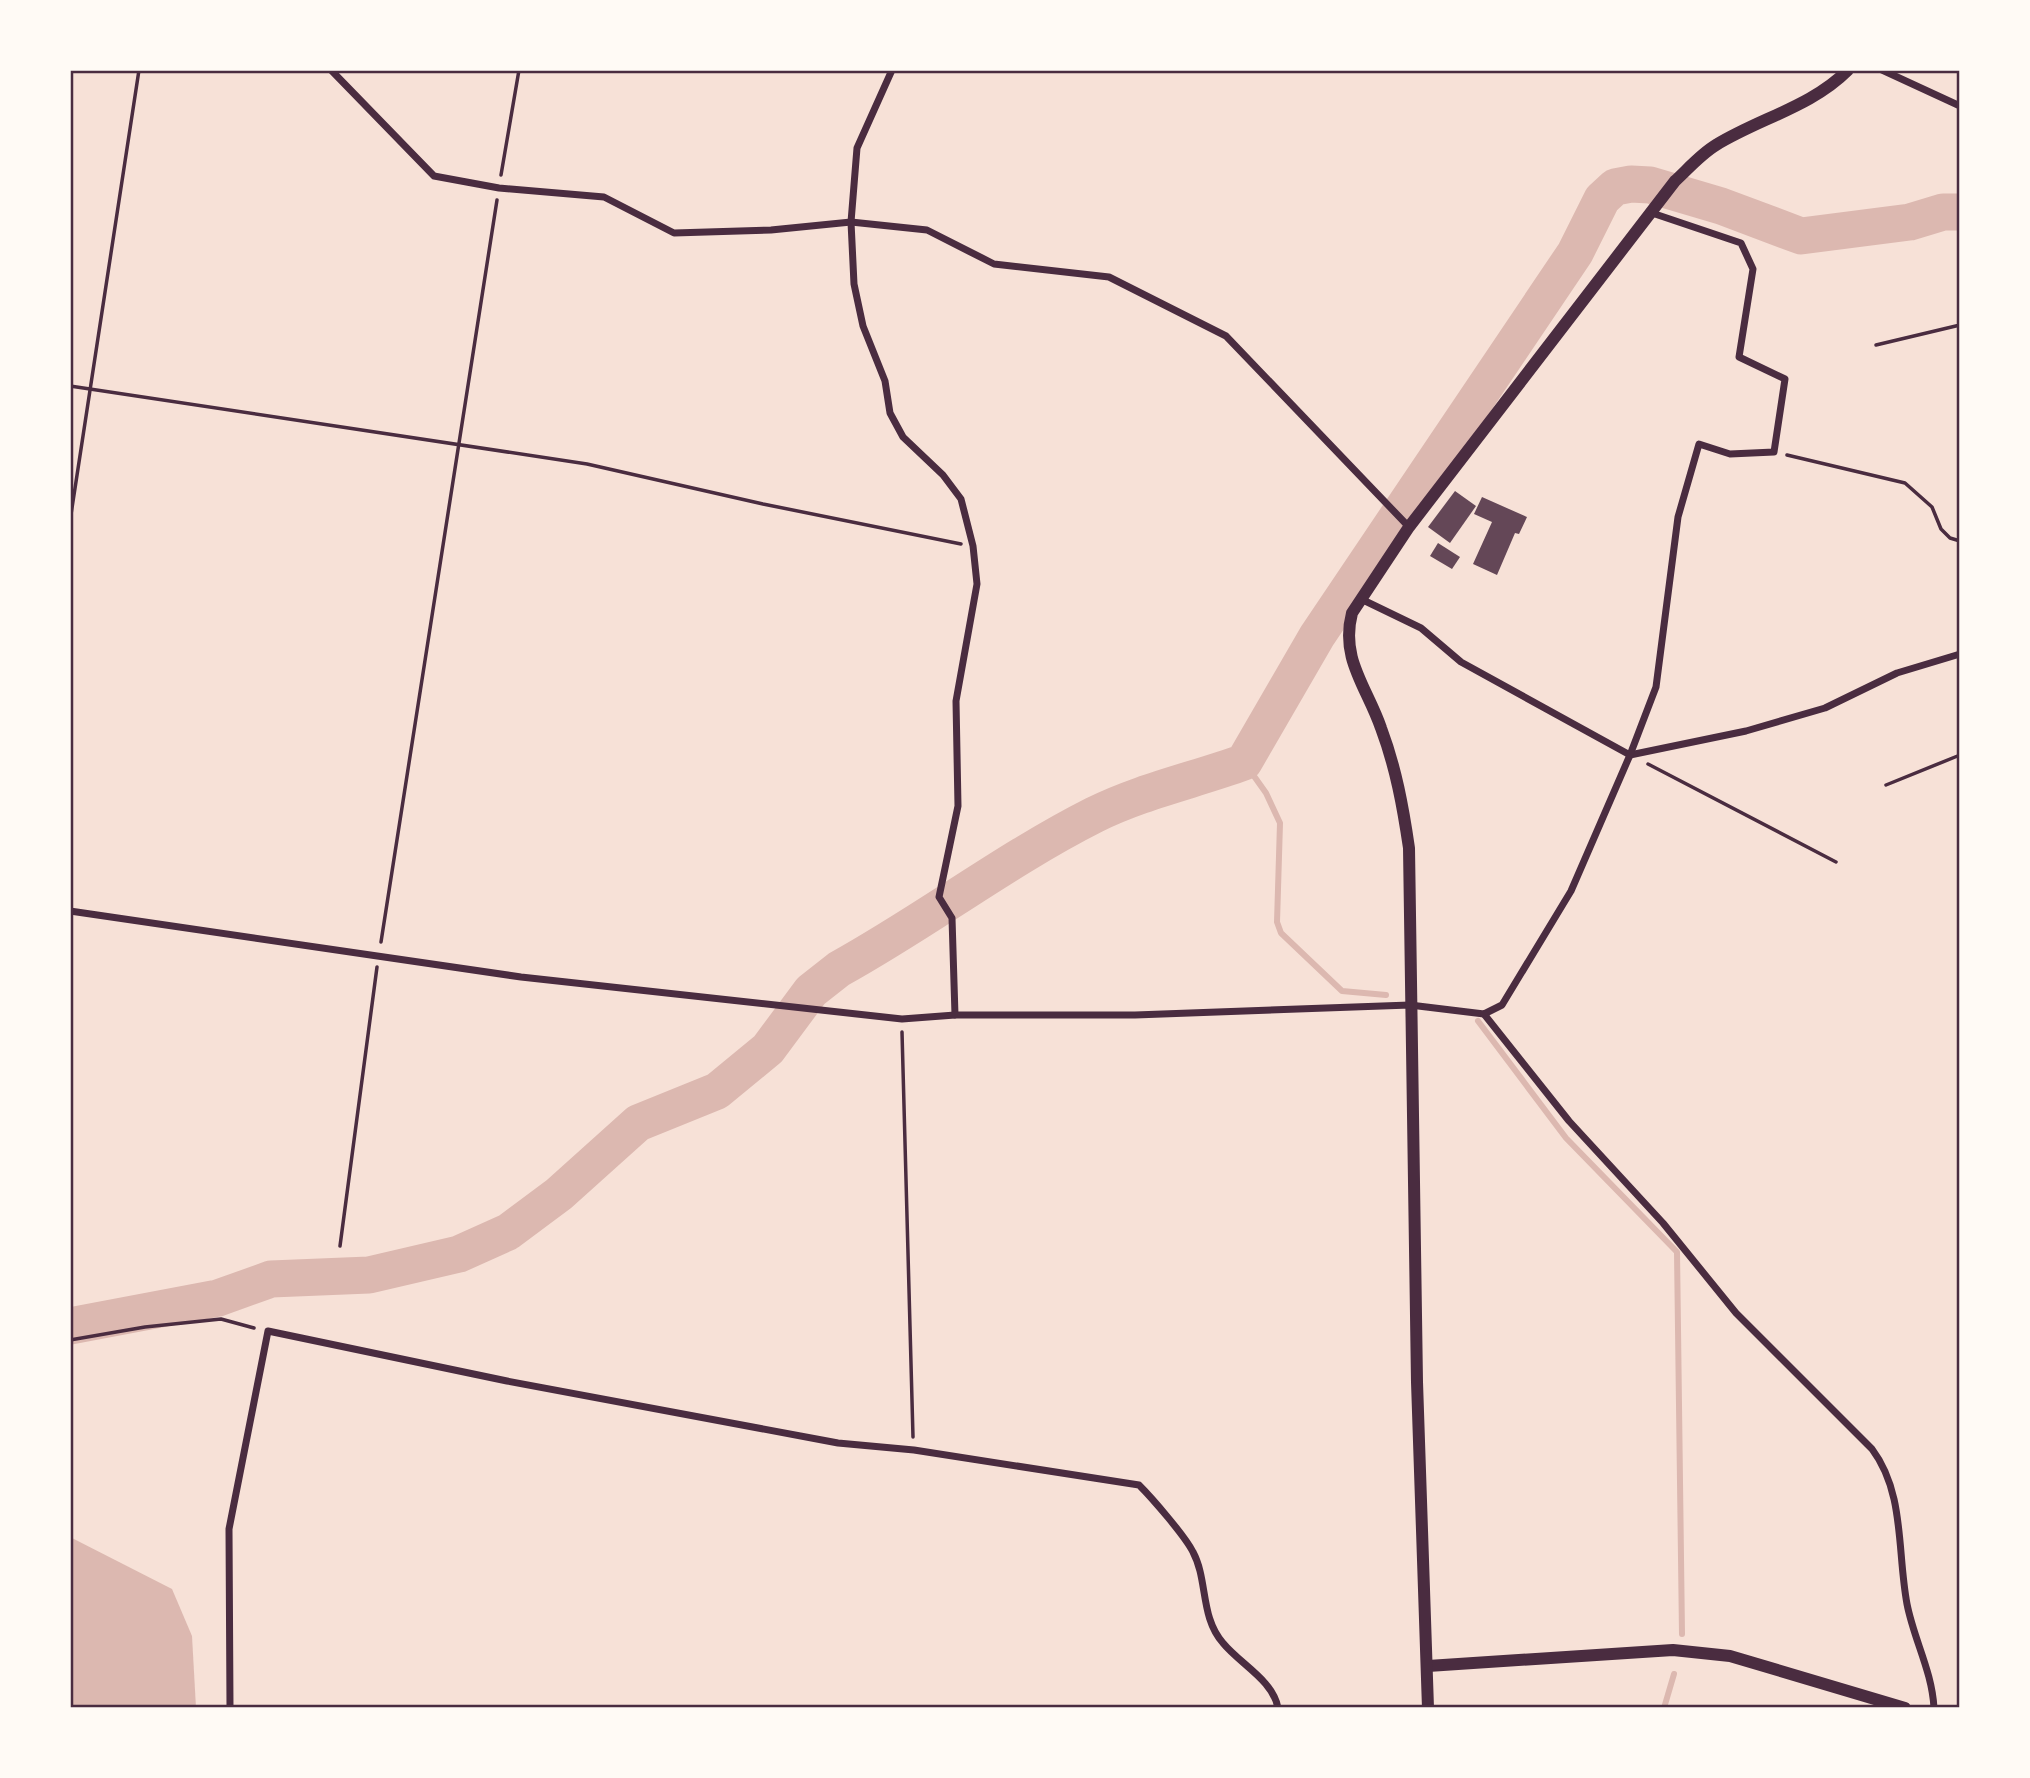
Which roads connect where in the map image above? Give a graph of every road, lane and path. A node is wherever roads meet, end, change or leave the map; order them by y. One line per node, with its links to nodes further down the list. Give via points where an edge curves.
1 (139, 70): 14 (path)
2 (331, 70): 8 (street, via 435,176)
3 (519, 70): 8 (path)
4 (892, 70): 10 (street, via 857,148)
5 (1848, 70): 9 (street, via 1802,104 1714,145 1675,181)
6 (1882, 70): 7 (street)
7 (1960, 106)
8 (499, 188): 10 (street, via 604,197 674,233); 15 (path)
9 (1655, 209): 16 (street, via 1741,243 1753,269 1739,357 1785,379); 18 (street)
10 (851, 222): 18 (street, via 927,230 995,264 1109,277 1226,336); 20 (street, via 856,295 885,381 890,413 904,437 961,499)
11 (1960, 325): 12 (path)
12 (1876, 345)
13 (70, 386): 14 (path)
14 (91, 389): 15 (path); 17 (path)
15 (459, 447): 20 (path, via 587,464 763,505); 28 (path)
16 (1774, 452): 19 (path, via 1905,483 1932,507 1941,529); 23 (street, via 1730,454 1699,444 1678,517 1656,687)
17 (70, 521)
18 (1409, 527): 21 (street)
19 (1960, 541)
20 (973, 546): 30 (street, via 977,584 956,701 958,806 940,900 950,914)
21 (1361, 599): 23 (street, via 1421,628 1461,663); 29 (street, via 1348,629 1348,652 1381,727 1400,786 1409,848)
22 (1960, 654): 23 (street, via 1897,673 1825,708 1746,732)
23 (1630, 755): 26 (path); 31 (street, via 1570,891 1502,1005)
24 (1960, 755): 25 (path)
25 (1886, 785)
26 (1836, 862)
27 (70, 911): 28 (street)
28 (378, 956): 32 (street, via 521,977); 33 (path)
29 (1410, 1004): 30 (street, via 1135,1015); 31 (street); 37 (street)
30 (955, 1014): 32 (street)
31 (1483, 1014): 42 (street, via 1736,1313 1885,1466 1893,1486 1907,1604 1930,1676)
32 (902, 1019): 36 (path)
33 (341, 1247)
34 (268, 1331): 35 (path, via 221,1319); 36 (street, via 838,1443); 38 (street, via 229,1529)
35 (70, 1340)
36 (914, 1450): 39 (street, via 1139,1485 1194,1552 1209,1618 1222,1642 1255,1674)
37 (1428, 1666): 40 (street); 41 (street, via 1673,1650 1730,1656)
38 (230, 1708)
39 (1278, 1708)
40 (1428, 1708)
41 (1905, 1708)
42 (1934, 1708)

